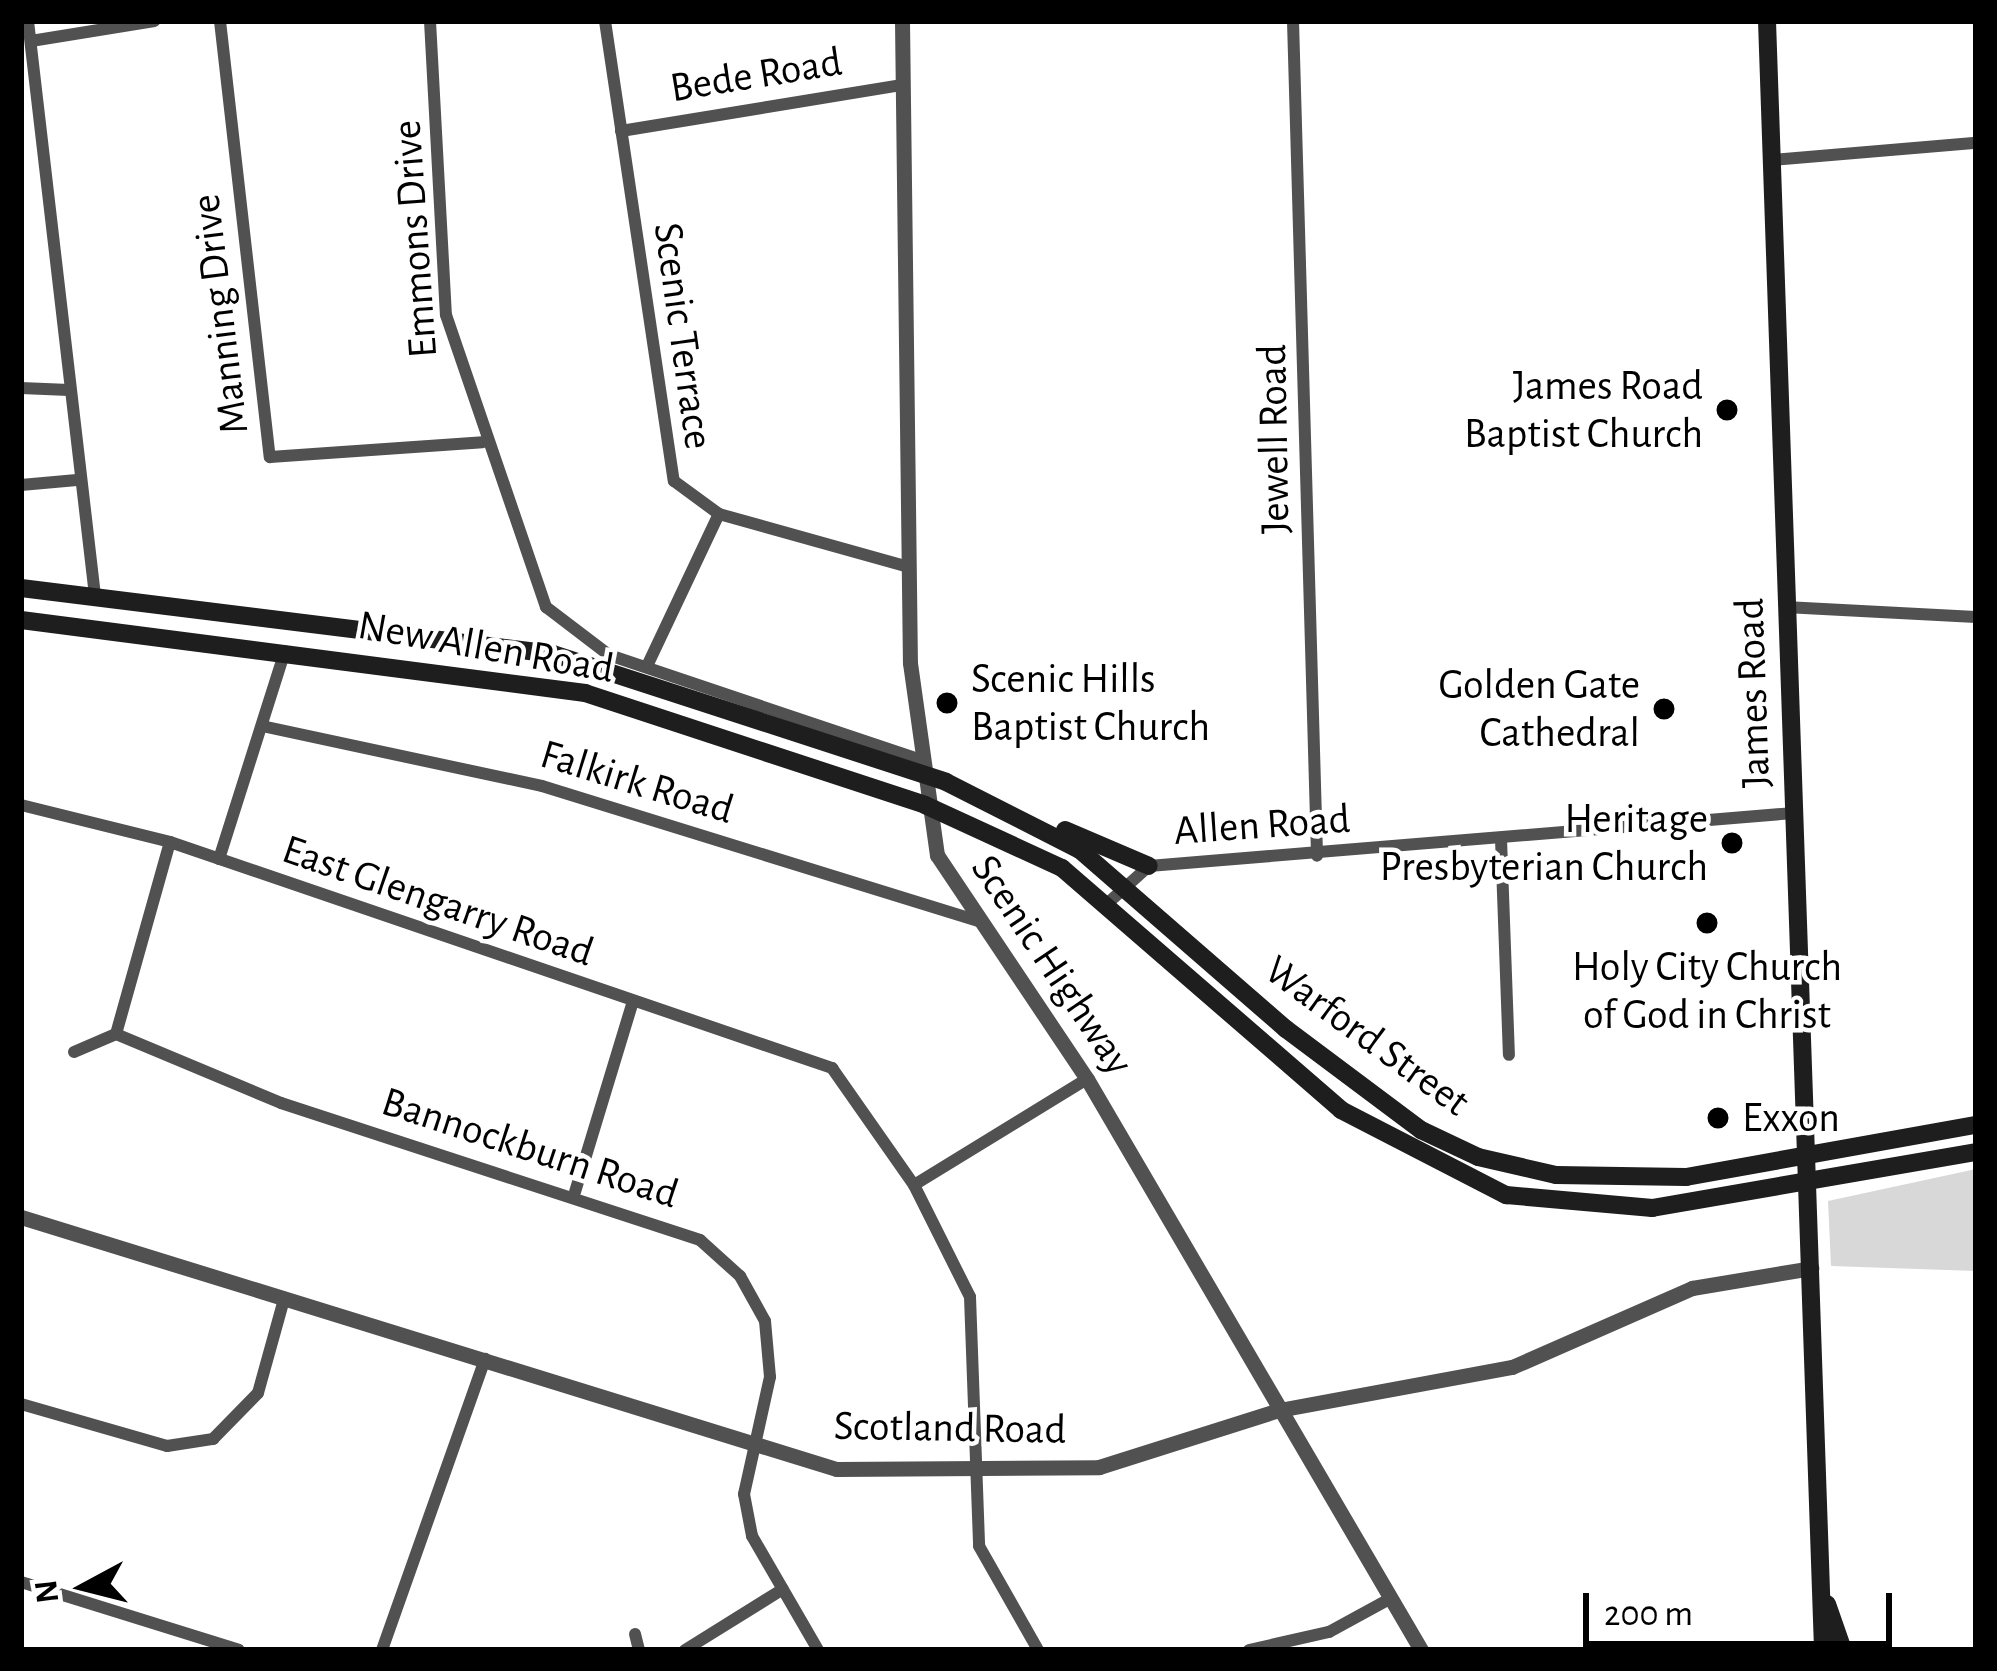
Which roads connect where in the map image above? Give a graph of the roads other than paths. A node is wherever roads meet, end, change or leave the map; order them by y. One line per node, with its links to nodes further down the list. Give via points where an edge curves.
1 (28, 21): 9 (street)
2 (154, 21): 9 (street)
3 (220, 21): 16 (street, Manning Drive, via 270,457)
4 (430, 21): 16 (street, Emmons Drive, via 446,315)
5 (605, 21): 11 (street, Scenic Terrace)
6 (902, 21): 10 (street, Scenic Highway)
7 (1294, 21): 36 (street, Jewell Road)
8 (1767, 21): 13 (main road, James Road)
9 (31, 40): 15 (street)
10 (902, 85): 11 (street, Bede Road); 20 (street, Scenic Highway)
11 (621, 130): 19 (street, Scenic Terrace, via 663,461)
12 (1976, 143): 13 (street)
13 (1772, 160): 23 (main road, James Road)
14 (21, 388): 15 (street)
15 (69, 390): 17 (street)
16 (482, 442): 27 (street, Emmons Drive, via 546,607 578,640)
17 (77, 479): 18 (street); 22 (street)
18 (21, 485)
19 (719, 514): 20 (street, Scenic Terrace); 27 (street)
20 (909, 567): 29 (street, Scenic Highway)
21 (21, 588): 22 (main road, New Allen Road)
22 (95, 596): 29 (main road, New Allen Road, via 553,654)
23 (1785, 608): 24 (street); 32 (main road, James Road)
24 (1976, 617)
25 (21, 620): 26 (main road, New Allen Road)
26 (285, 650): 28 (street); 31 (main road, New Allen Road, via 585,694)
27 (649, 664): 29 (street)
28 (262, 726): 37 (street); 41 (street, Falkirk Road, via 542,786)
29 (917, 766): 31 (street, Scenic Highway); 33 (main road, Warford Street)
30 (21, 805): 35 (street, East Glengarry Road)
31 (925, 806): 40 (main road, Warford Street, via 1027,849); 41 (street, Scenic Highway, via 951,883)
32 (1794, 813): 34 (street, Allen Road); 49 (main road, James Road)
33 (1036, 819): 38 (main road); 39 (main road, Warford Street)
34 (1501, 839): 36 (street, Allen Road); 45 (street)
35 (170, 842): 37 (street, East Glengarry Road); 43 (street)
36 (1317, 856): 38 (street, Allen Road)
37 (219, 859): 42 (street, East Glengarry Road)
38 (1149, 866): 39 (street, Allen Road)
39 (1121, 883): 40 (street, Allen Road); 49 (main road, Warford Street, via 1286,1029 1421,1130 1478,1157 1631,1181)
40 (1108, 902): 51 (main road, Warford Street, via 1341,1110 1506,1195 1652,1208)
41 (988, 924): 46 (street, Scenic Highway)
42 (633, 1001): 50 (street, East Glengarry Road, via 832,1068); 52 (street)
43 (116, 1034): 44 (street); 52 (street, Bannockburn Road, via 281,1103)
44 (74, 1052)
45 (1509, 1054)
46 (1087, 1079): 50 (street); 58 (street, Scenic Highway)
47 (1976, 1125): 49 (main road, Warford Street)
48 (1976, 1152): 51 (main road, Warford Street)
49 (1805, 1160): 51 (main road, James Road)
50 (914, 1185): 60 (street, via 970,1297)
51 (1805, 1185): 54 (main road, James Road)
52 (575, 1192): 59 (street, Bannockburn Road, via 700,1240 740,1276 765,1321 770,1377)
53 (21, 1217): 55 (street, Scotland Road)
54 (1811, 1268): 58 (street, Scotland Road, via 1692,1288 1512,1367); 63 (main road, James Road)
55 (283, 1303): 56 (street, Scotland Road); 57 (street, via 258,1393 244,1419 213,1439 167,1446)
56 (485, 1359): 59 (street, Scotland Road); 67 (street)
57 (21, 1404)
58 (1279, 1410): 60 (street, Scotland Road, via 1099,1467); 64 (street, Scenic Highway)
59 (757, 1443): 60 (street, Scotland Road, via 836,1469); 62 (street, Bannockburn Road, via 745,1494 752,1536)
60 (980, 1470): 71 (street, via 979,1546)
61 (21, 1582): 66 (street)
62 (783, 1589): 69 (street); 70 (street, Bannockburn Road)
63 (1822, 1590): 74 (main road); 75 (main road, James Road); 76 (main road)
64 (1390, 1598): 72 (street, via 1329,1632); 73 (street, Scenic Highway)
65 (635, 1634): 68 (street)
66 (239, 1650)
67 (382, 1650)
68 (639, 1650)
69 (685, 1650)
70 (818, 1650)
71 (1038, 1650)
72 (1249, 1650)
73 (1421, 1650)
74 (1810, 1650)
75 (1823, 1650)
76 (1843, 1650)

